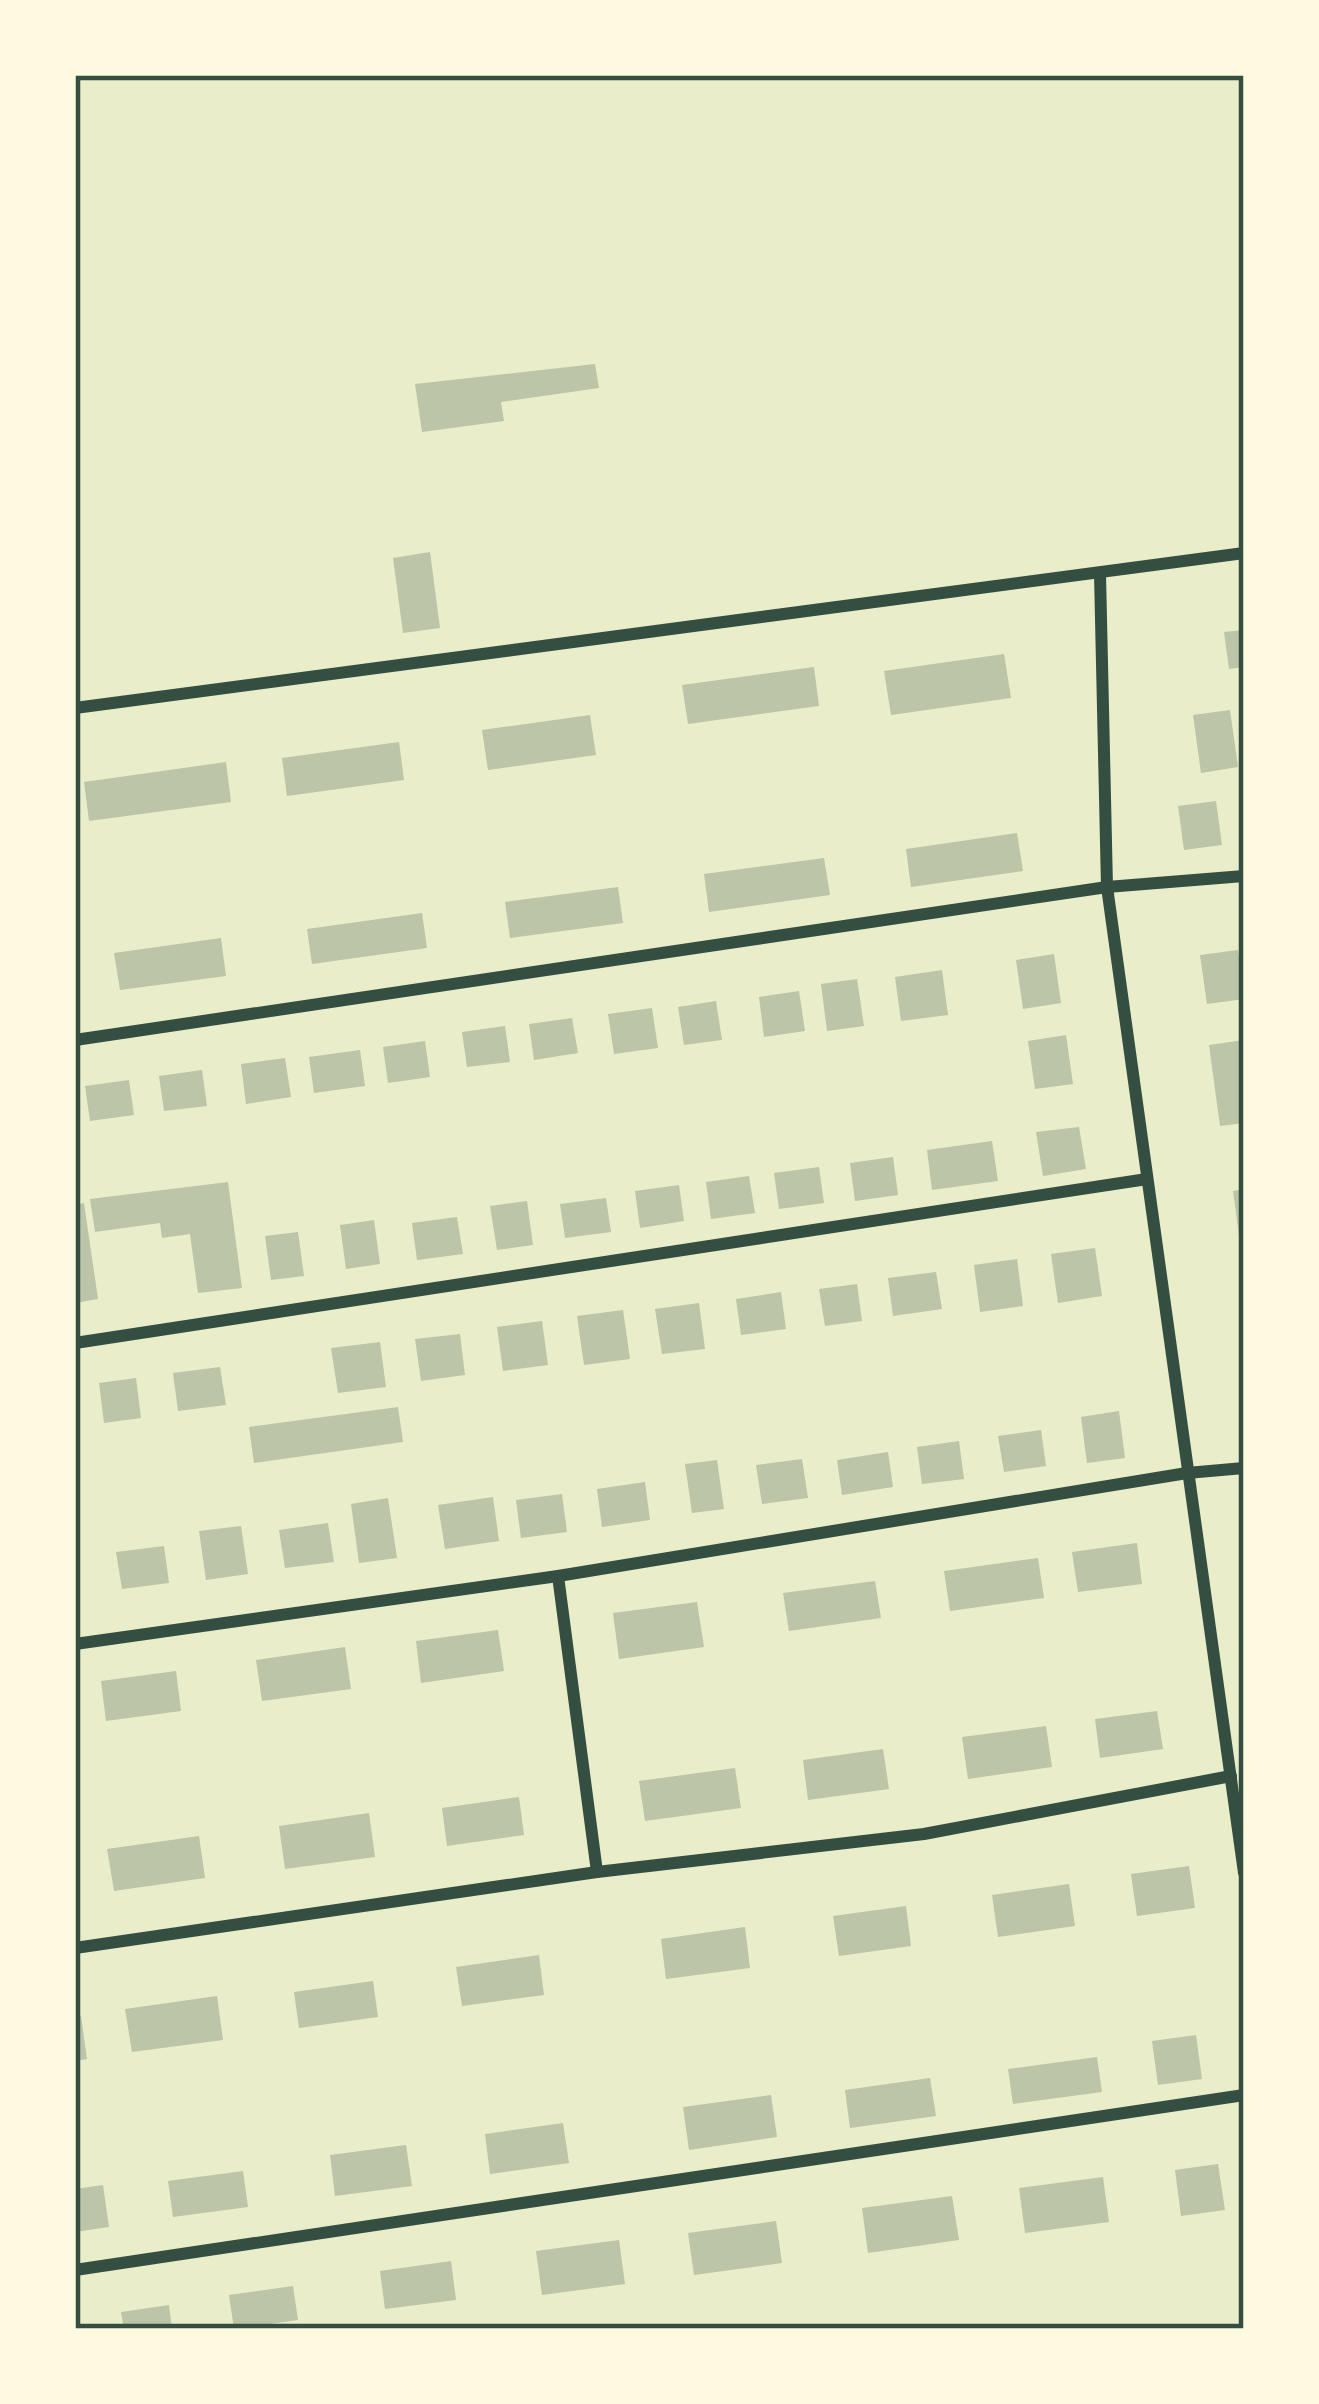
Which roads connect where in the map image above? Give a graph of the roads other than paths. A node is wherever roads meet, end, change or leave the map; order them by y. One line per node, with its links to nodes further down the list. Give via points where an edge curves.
1 (1244, 554): 2 (street)
2 (1100, 574): 3 (street); 5 (street)
3 (75, 708)
4 (1244, 876): 5 (street)
5 (1107, 887): 6 (street); 7 (street)
6 (75, 1040)
7 (1147, 1179): 8 (street); 10 (street)
8 (75, 1343)
9 (1244, 1468): 10 (street)
10 (1187, 1473): 11 (street); 13 (street)
11 (558, 1576): 12 (street); 14 (street)
12 (75, 1644)
13 (1231, 1776): 14 (street, via 924,1834); 15 (street)
14 (597, 1872): 16 (street)
15 (1244, 1874)
16 (75, 1948)
17 (1244, 2095): 18 (street)
18 (75, 2270)

